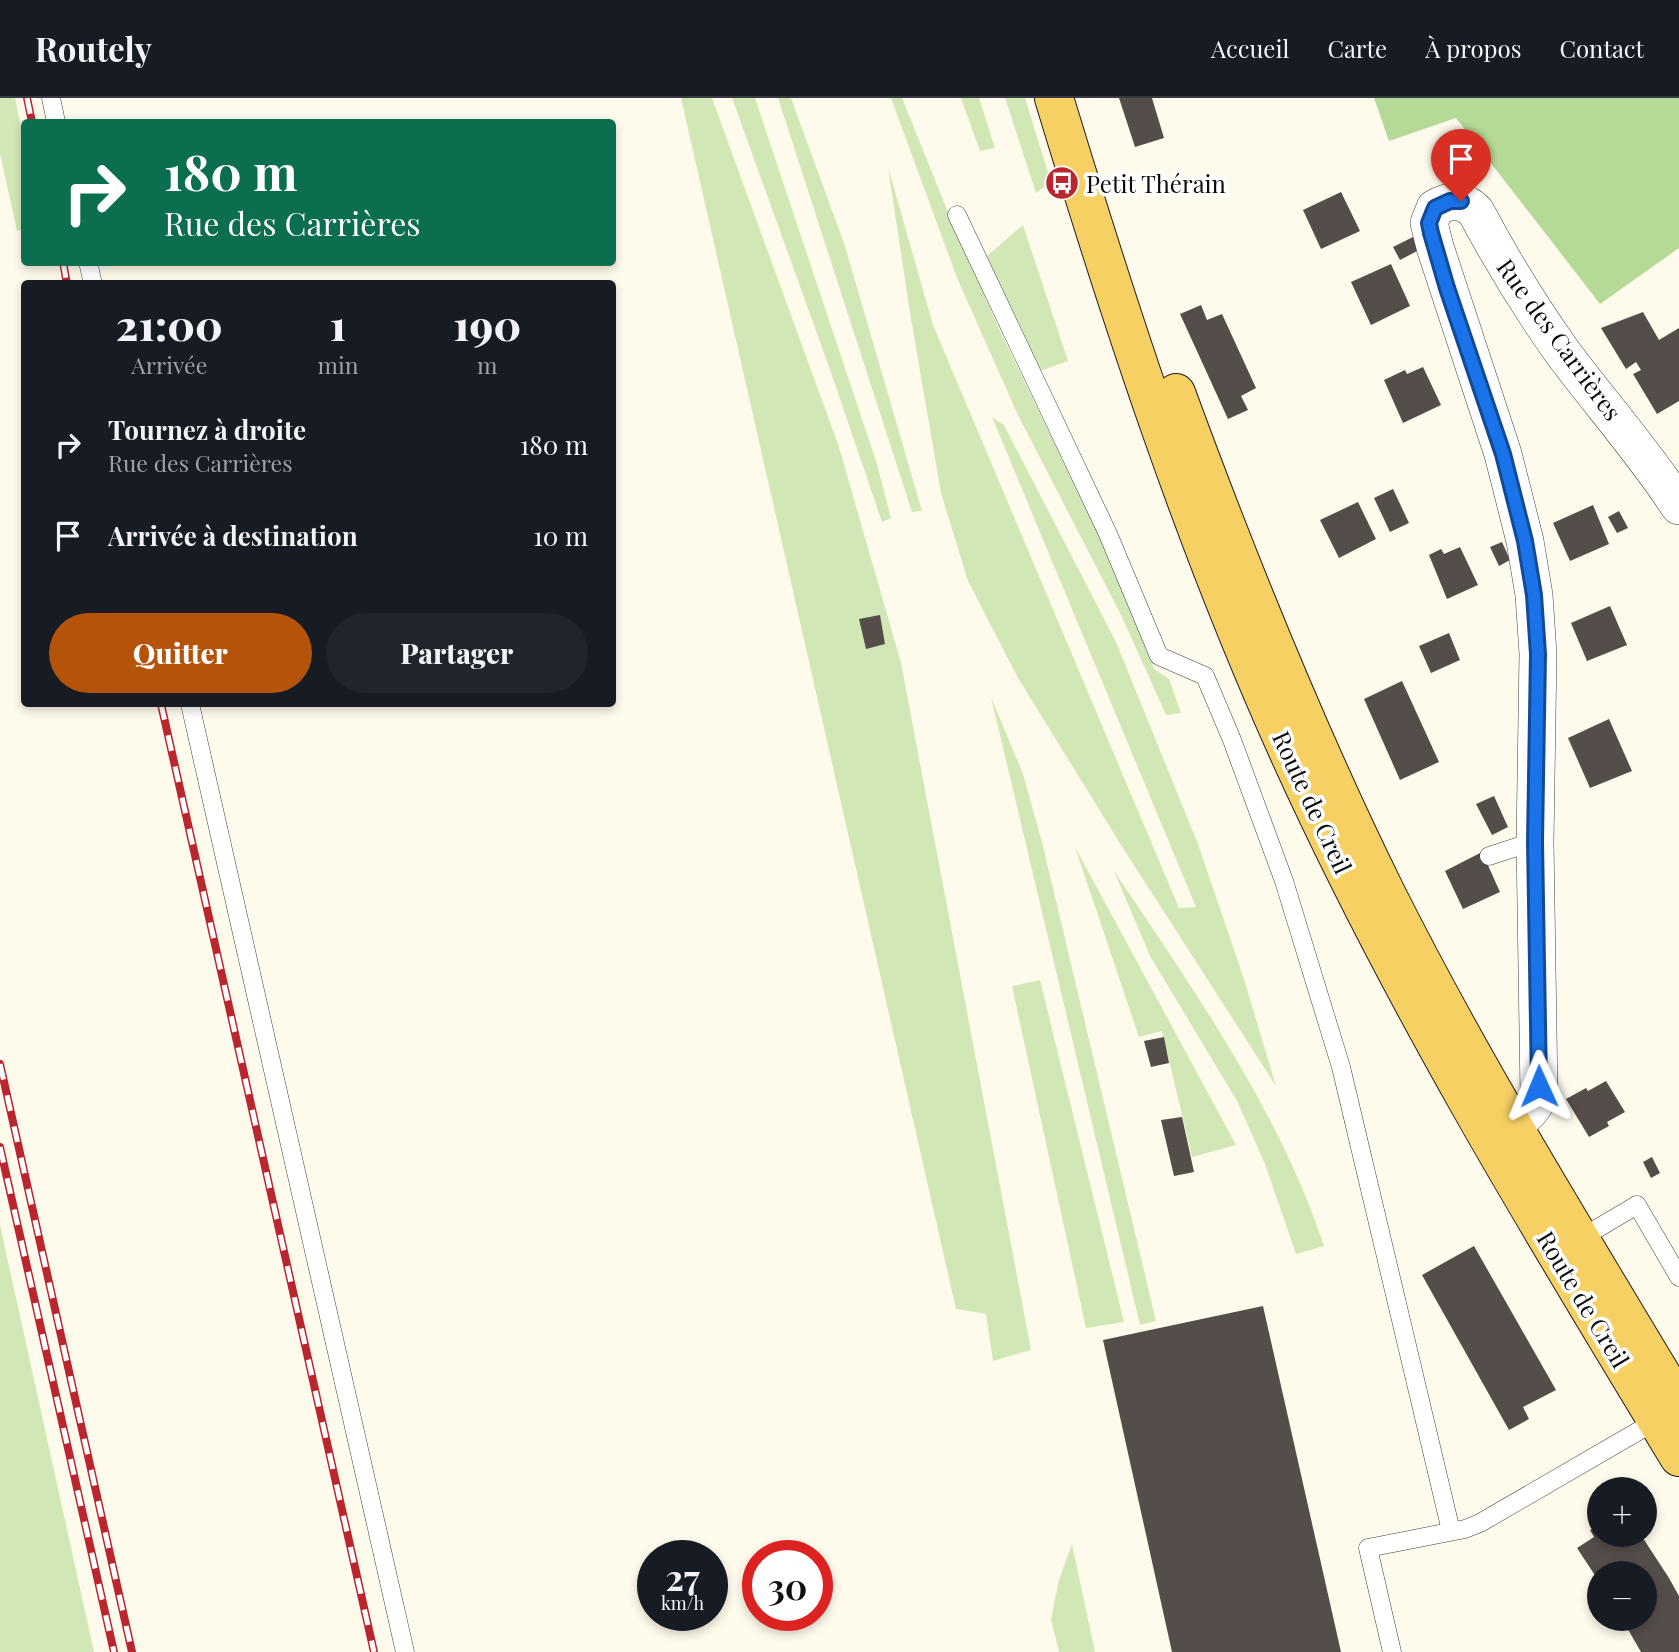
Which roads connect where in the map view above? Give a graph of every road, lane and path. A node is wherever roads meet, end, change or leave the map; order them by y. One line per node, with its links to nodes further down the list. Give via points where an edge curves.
1 (51, 98): 4 (lane)
2 (1054, 98): 10 (main road, Route de Creil, via 1109,277 1199,535 1286,747 1414,1007)
3 (1080, 98): 10 (main road, Route de Creil, via 1142,300 1272,642 1385,891 1446,1006)
4 (55, 119)
5 (957, 215): 15 (lane, via 1108,534 1159,656 1205,676 1232,740 1283,881 1341,1067)
6 (1679, 506): 8 (street, Rue des Carrières, via 1524,297 1476,212 1456,201 1435,208 1429,223 1433,240 1503,454 1534,595 1538,654)
7 (191, 707): 16 (lane)
8 (1535, 841): 9 (lane); 10 (street, Rue des Carrières, via 1539,1086 1536,1107)
9 (1489, 856)
10 (1501, 1132): 11 (main road, Route de Creil)
11 (1568, 1246): 12 (lane, via 1637,1205); 13 (main road, Route de Creil)
12 (1679, 1277)
13 (1672, 1410): 14 (main road, Route de Creil); 15 (lane, via 1491,1518)
14 (1679, 1457)
15 (1451, 1531): 17 (lane, via 1367,1548)
16 (405, 1652)
17 (1392, 1652)

